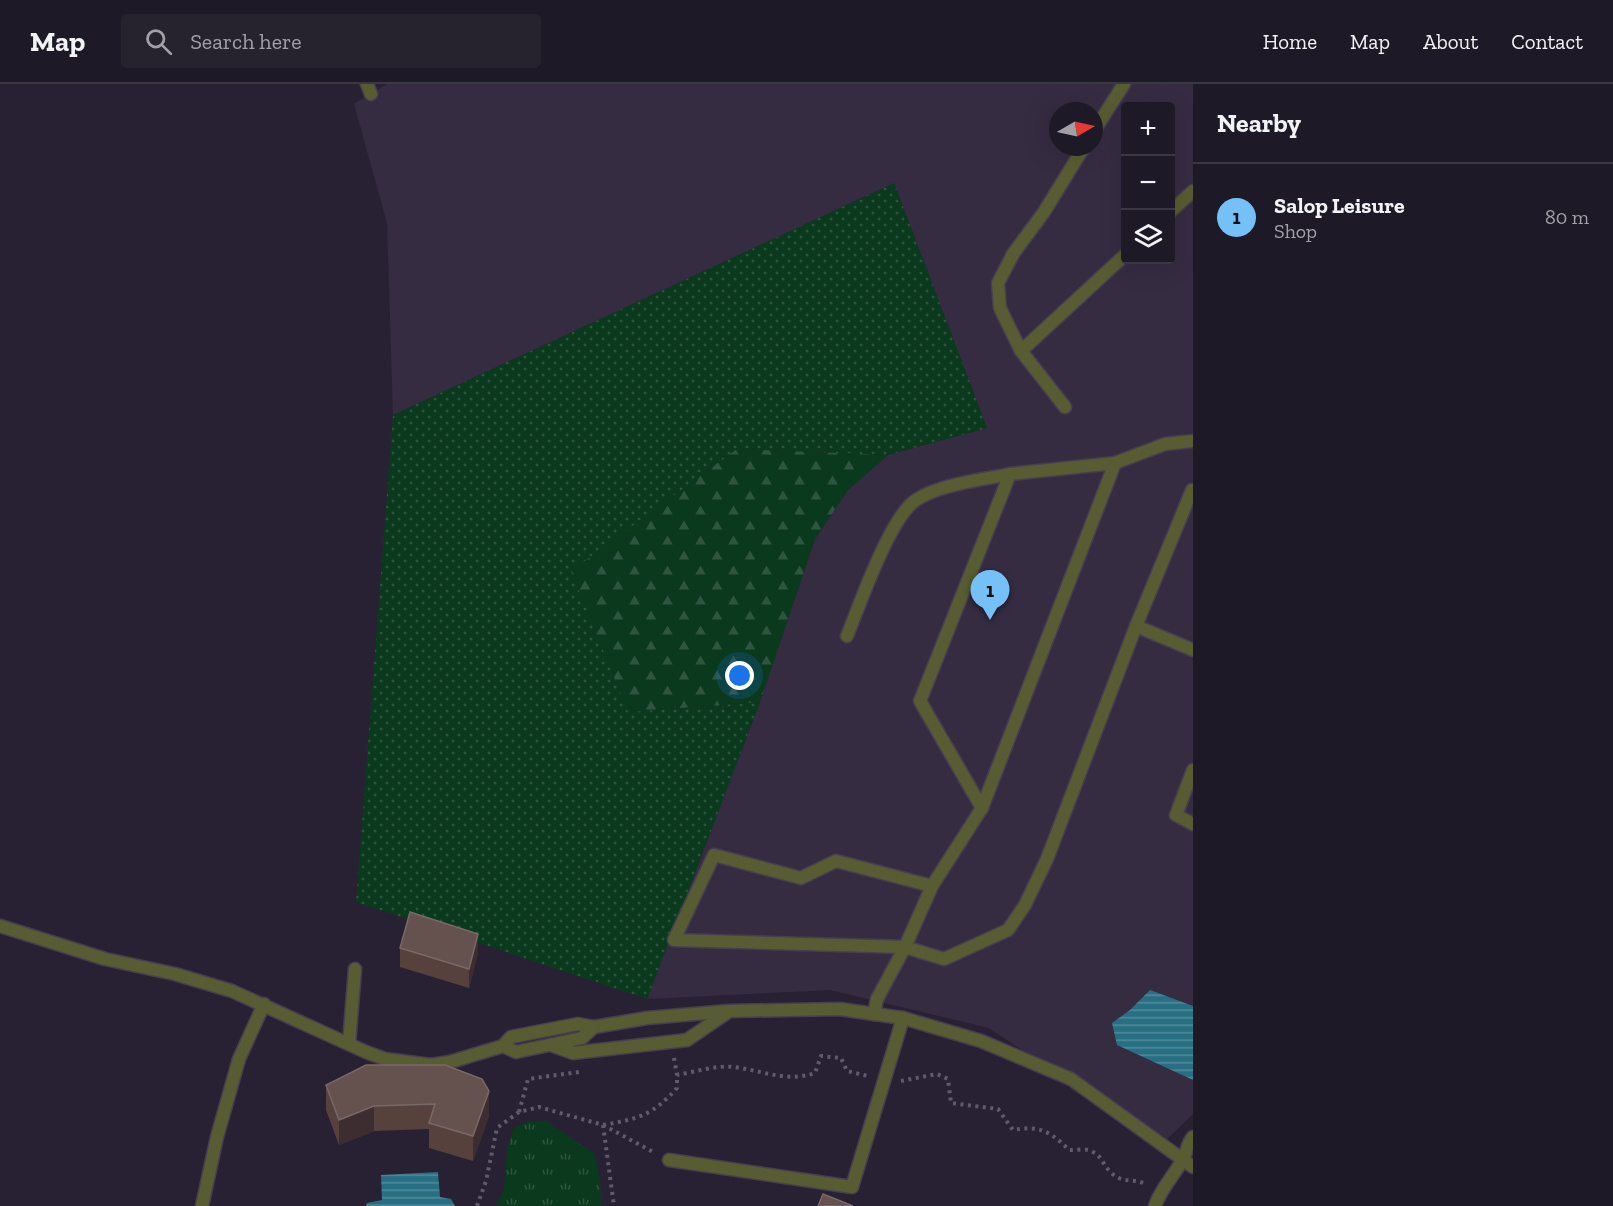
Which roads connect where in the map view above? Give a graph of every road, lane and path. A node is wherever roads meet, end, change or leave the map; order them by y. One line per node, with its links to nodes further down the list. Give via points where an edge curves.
1 (1124, 84): 2 (lane)
2 (1103, 117)
3 (1078, 156): 7 (lane, via 998,283 1000,308)
4 (1193, 191): 5 (lane)
5 (1172, 210)
6 (1121, 258): 7 (lane)
7 (1021, 351): 8 (lane)
8 (1065, 407)
9 (1193, 441): 10 (lane, via 1165,444)
10 (1115, 463): 11 (lane); 17 (lane)
11 (1010, 474): 14 (lane, via 915,500 888,537); 17 (lane, via 920,701)
12 (1192, 490): 13 (lane)
13 (1136, 626): 15 (lane); 21 (lane, via 1047,860 1008,930 944,959)
14 (847, 636)
15 (1193, 650)
16 (1193, 770): 18 (lane, via 1176,815)
17 (982, 808): 19 (lane)
18 (1193, 824)
19 (932, 886): 21 (lane); 21 (lane, via 836,861 801,878 714,855 674,939)
20 (0, 926): 23 (lane, via 105,959 201,980)
21 (905, 947): 25 (lane, via 877,999)
22 (355, 969): 28 (lane)
23 (264, 1004): 28 (lane); 37 (lane, via 239,1059)
24 (729, 1011): 25 (lane, via 840,1009); 27 (lane); 31 (lane, via 687,1040)
25 (874, 1014): 26 (lane)
26 (903, 1018): 35 (lane, via 852,1187); 36 (lane, via 981,1041 1071,1079)
27 (594, 1027): 29 (lane, via 582,1038); 30 (lane, via 578,1024 530,1032 511,1037)
28 (349, 1044): 30 (lane, via 384,1059 431,1065)
29 (551, 1045): 30 (lane, via 516,1052); 31 (lane, via 573,1053)
30 (503, 1046)
31 (591, 1051): 32 (path, via 588,1071 528,1079)
32 (519, 1112): 33 (path, via 539,1107); 38 (path, via 497,1128)
33 (603, 1125): 35 (path); 39 (path)
34 (1193, 1137): 36 (lane, via 1188,1143)
35 (669, 1160)
36 (1188, 1163): 40 (lane, via 1159,1193)
37 (202, 1206)
38 (477, 1206)
39 (614, 1206)
40 (1155, 1206)

